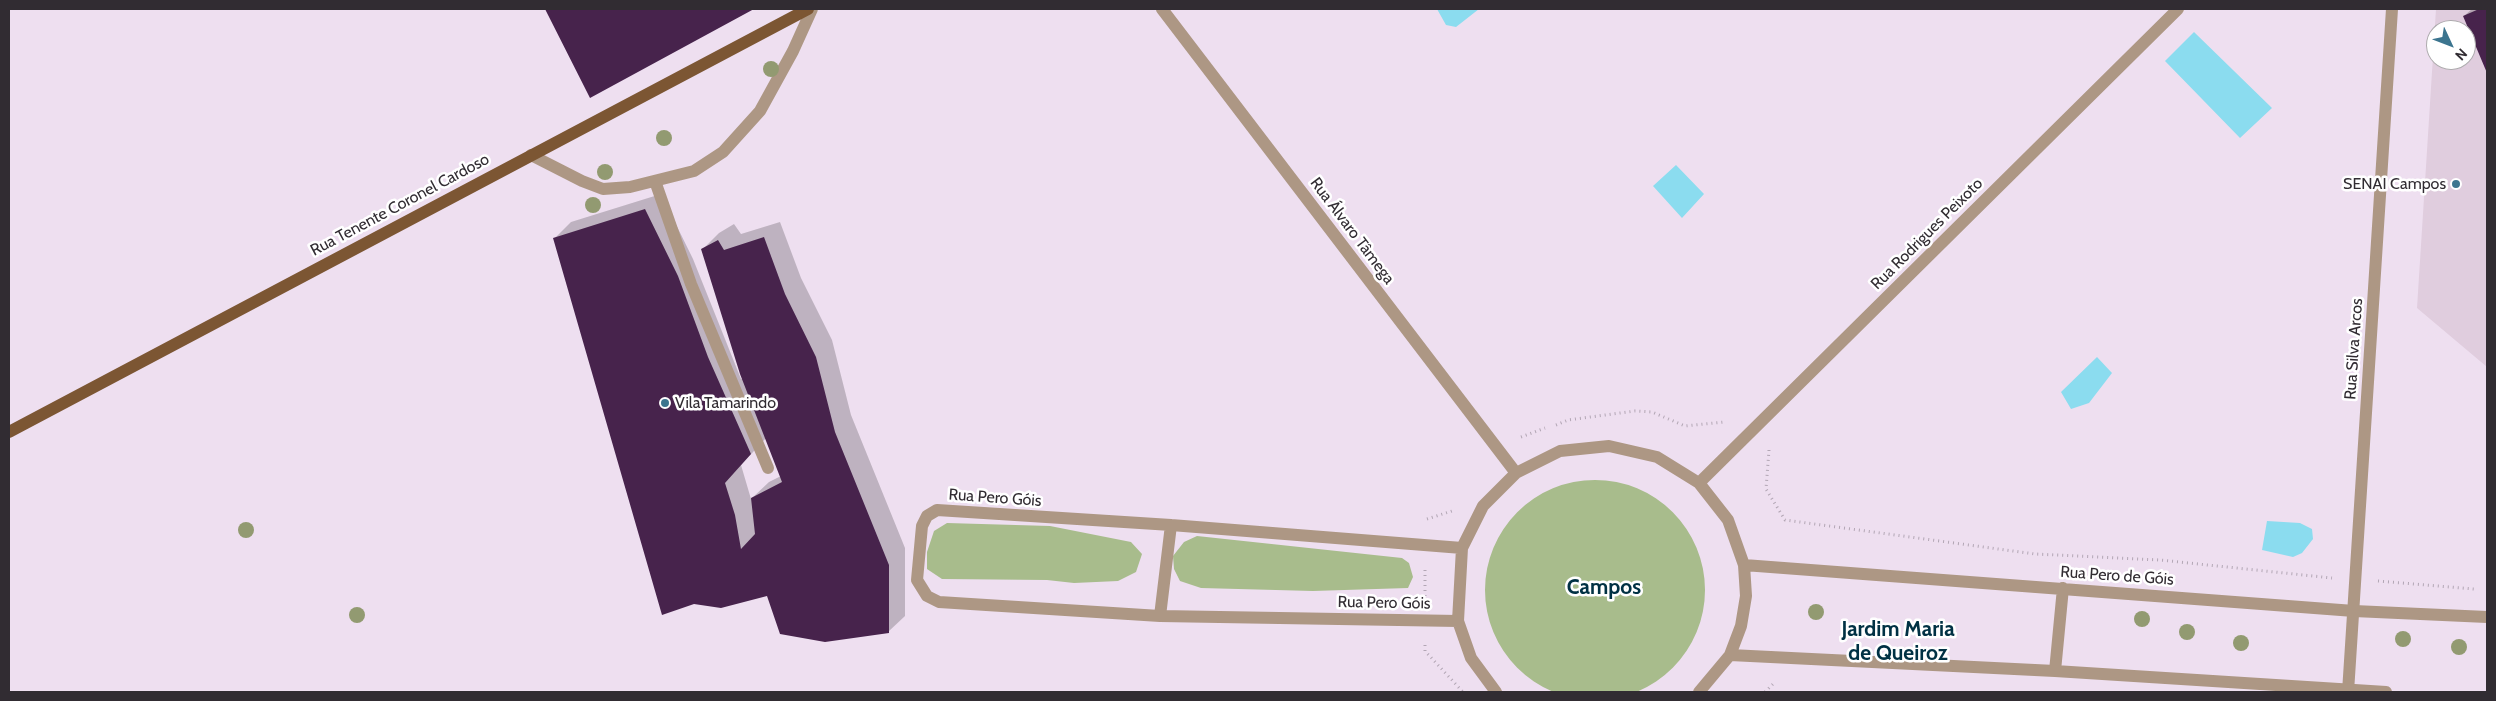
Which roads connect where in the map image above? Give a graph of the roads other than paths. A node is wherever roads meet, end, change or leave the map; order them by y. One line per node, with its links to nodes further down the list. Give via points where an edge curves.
1 (808, 9): 6 (main road, Rua Tenente Coronel Cardoso)
2 (812, 9): 7 (street, via 760,110 724,152 694,171)
3 (1162, 9): 10 (street, Rua Álvaro Tâmega)
4 (2178, 9): 11 (street, Rua Rodrigues Peixoto)
5 (2392, 9): 16 (street, Rua Silva Arcos)
6 (531, 155): 7 (street, via 582,182 603,189 630,188); 8 (main road, Rua Tenente Coronel Cardoso)
7 (655, 181): 9 (street, via 690,284)
8 (9, 432)
9 (768, 468)
10 (1516, 473): 11 (street, via 1560,451 1609,446 1657,457); 13 (street, via 1483,506)
11 (1699, 483): 14 (street, via 1728,520)
12 (1171, 525): 13 (street, Rua Pero Góis); 17 (street); 17 (street, Rua Pero Góis, via 937,510 927,516 922,526 918,580 927,596 939,602)
13 (1462, 548): 19 (street)
14 (1744, 565): 15 (street, Rua Pero de Góis); 20 (street, via 1746,596 1741,626)
15 (2062, 588): 16 (street, Rua Pero de Góis); 21 (street)
16 (2354, 611): 18 (street, Rua Pero de Góis); 23 (street, Rua Silva Arcos)
17 (1160, 616): 19 (street, Rua Pero Góis)
18 (2487, 617)
19 (1458, 621): 22 (street, via 1471,658)
20 (1730, 655): 21 (street); 24 (street)
21 (2055, 671): 23 (street)
22 (1493, 691)
23 (2349, 691): 25 (street)
24 (1699, 692)
25 (2386, 692)

